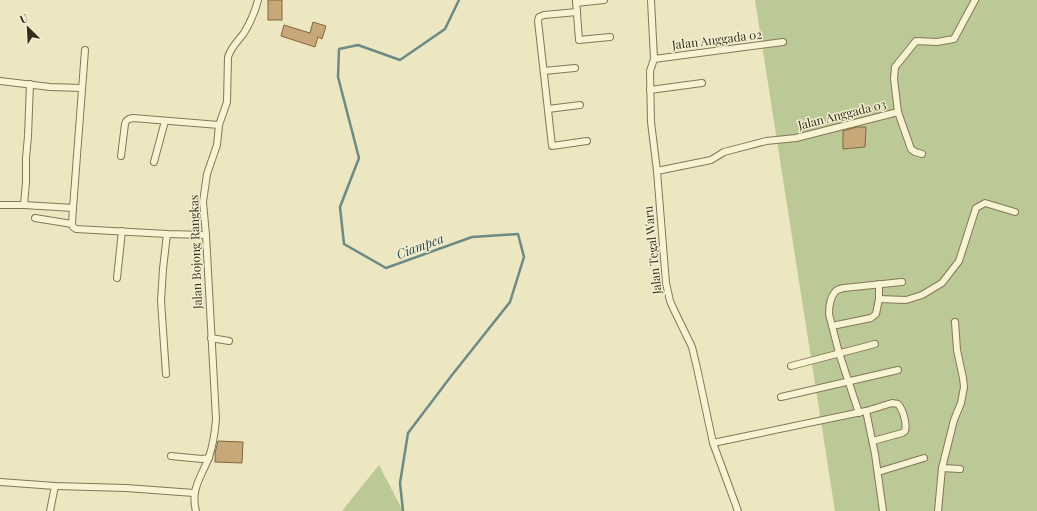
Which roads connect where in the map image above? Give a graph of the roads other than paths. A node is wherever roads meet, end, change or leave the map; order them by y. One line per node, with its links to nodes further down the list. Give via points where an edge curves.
1 (258, 0): 24 (street, Jalan Bojong Rangkas, via 252,18 230,50 227,102)
2 (604, 0): 5 (street)
3 (651, 0): 10 (street, Jalan Tegal Waru)
4 (975, 0): 22 (street, Jalan Anggada 03, via 954,39 937,42 916,41 895,67)
5 (576, 1): 6 (street)
6 (577, 12): 7 (street, via 579,40); 12 (street, via 539,17)
7 (610, 37)
8 (783, 42): 10 (street, Jalan Anggada 02)
9 (85, 50): 18 (street)
10 (654, 59): 19 (street, Jalan Tegal Waru, via 650,71)
11 (575, 68): 12 (street)
12 (544, 71): 21 (street)
13 (0, 74): 14 (street)
14 (0, 78)
15 (0, 81): 17 (street)
16 (702, 83): 19 (street)
17 (30, 84): 18 (street); 31 (street)
18 (82, 88): 32 (street)
19 (650, 90): 29 (street, Jalan Tegal Waru)
20 (580, 105): 21 (street)
21 (548, 109): 25 (street, via 552,146)
22 (898, 112): 26 (street, via 911,149); 29 (street, Jalan Anggada 03, via 796,138 766,141 724,152 711,160)
23 (165, 121): 24 (street); 27 (street, via 133,118 126,121); 28 (street)
24 (218, 125): 38 (street, Jalan Bojong Rangkas, via 217,145 207,174 203,202)
25 (587, 141)
26 (922, 154)
27 (121, 156)
28 (154, 162)
29 (657, 171): 57 (street, Jalan Tegal Waru, via 666,283 670,300 694,355)
30 (0, 205): 31 (street)
31 (24, 205): 32 (street)
32 (73, 208): 35 (street)
33 (1015, 212): 42 (street, via 985,203 980,205 976,208 959,261 942,283 922,295 906,300)
34 (35, 218): 35 (street)
35 (72, 224): 36 (street, via 76,229)
36 (122, 231): 37 (street); 39 (street)
37 (167, 234): 38 (street); 51 (street, via 161,301)
38 (206, 235): 45 (street, Jalan Bojong Rangkas)
39 (117, 278)
40 (902, 282): 41 (street)
41 (879, 284): 42 (street); 44 (street, via 844,288 834,292 829,308)
42 (879, 299): 44 (street, via 876,314 871,318)
43 (955, 322): 61 (street, via 964,387)
44 (832, 326): 48 (street)
45 (211, 338): 46 (street); 59 (street, Jalan Bojong Rangkas, via 216,419)
46 (229, 341)
47 (875, 344): 48 (street)
48 (839, 353): 49 (street); 52 (street)
49 (791, 366)
50 (898, 370): 52 (street)
51 (166, 374)
52 (849, 382): 53 (street); 55 (street)
53 (780, 397)
54 (866, 411): 55 (street); 56 (street); 56 (street, via 892,403 898,404 906,426 905,431)
55 (858, 413): 57 (street)
56 (873, 442): 63 (street)
57 (713, 443): 69 (street, Jalan Tegal Waru)
58 (171, 456): 59 (street)
59 (209, 458): 66 (street, Jalan Bojong Rangkas)
60 (924, 458): 63 (street)
61 (942, 468): 62 (street); 71 (street)
62 (960, 469)
63 (878, 472): 70 (street)
64 (0, 482): 65 (street)
65 (55, 486): 66 (street); 67 (street)
66 (194, 493): 68 (street, Jalan Bojong Rangkas)
67 (50, 511)
68 (196, 511)
69 (738, 511)
70 (883, 511)
71 (938, 511)

